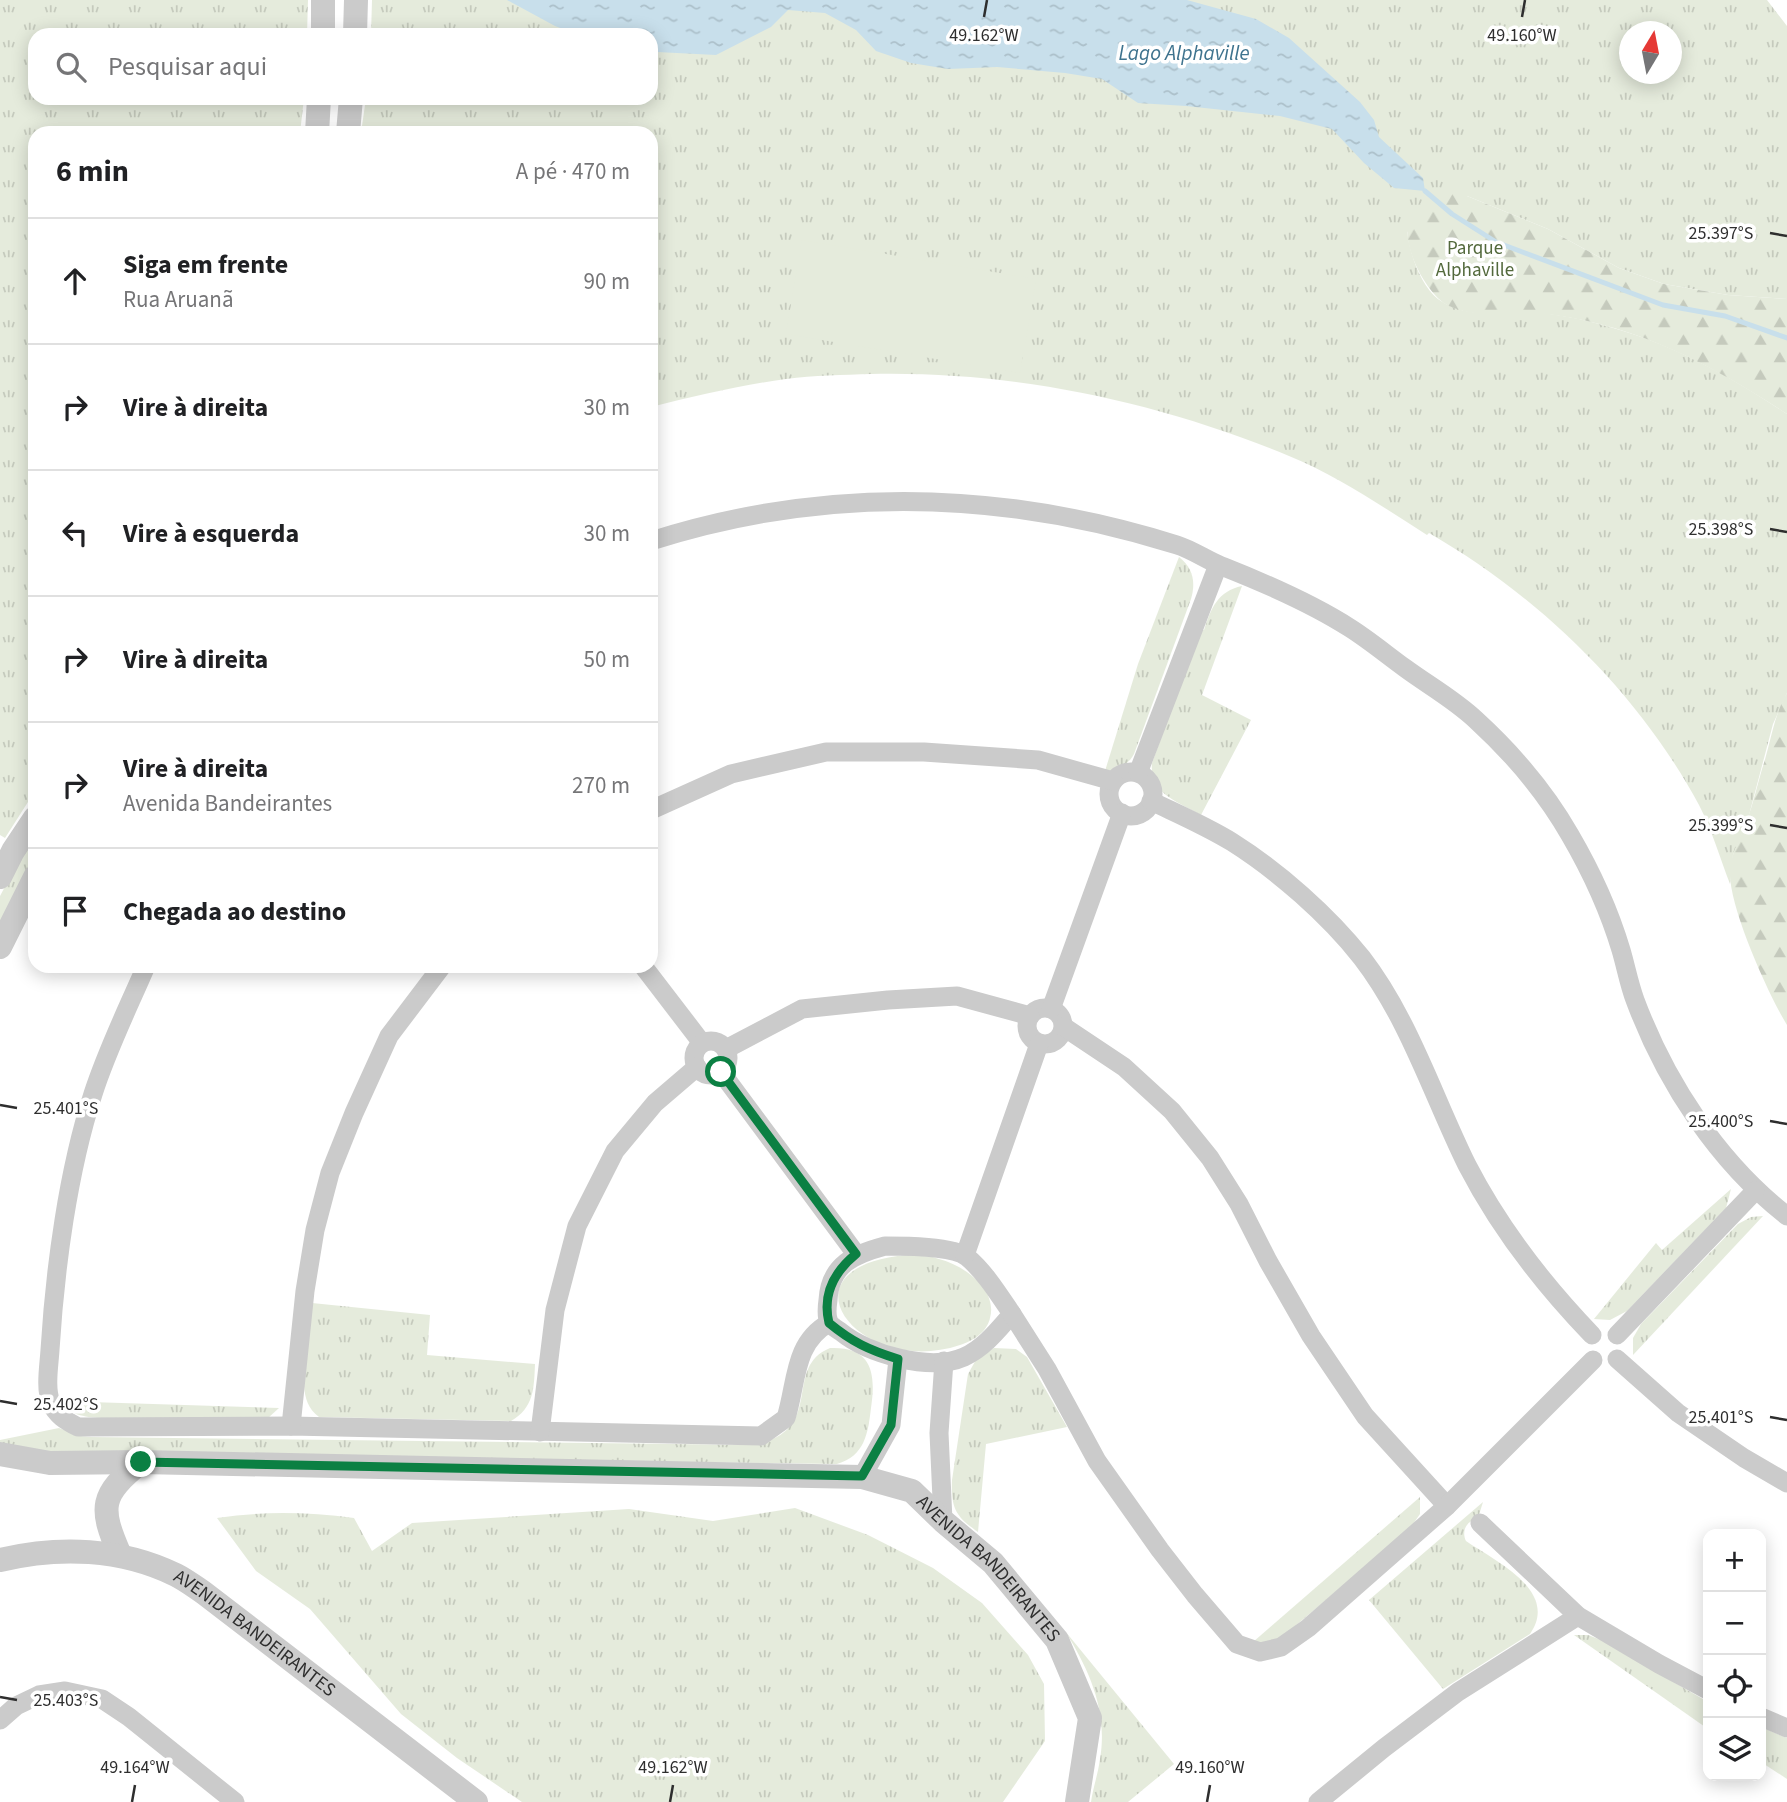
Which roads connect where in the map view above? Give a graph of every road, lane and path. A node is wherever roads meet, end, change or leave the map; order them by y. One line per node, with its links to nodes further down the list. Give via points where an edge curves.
1 (323, 0): 3 (street)
2 (356, 0): 4 (street)
3 (323, 28)
4 (355, 28)
5 (319, 105): 7 (street)
6 (350, 105): 8 (street)
7 (317, 126)
8 (349, 126)
9 (658, 539): 10 (street, via 803,506 948,502 1011,506 1091,521 1181,547)
10 (1218, 565): 11 (street); 31 (street, via 1349,628 1475,719 1531,779 1570,834 1600,892 1635,1000 1678,1092)
11 (1138, 773): 12 (street, via 1124,773); 13 (street, via 1151,785)
12 (1113, 781): 14 (street, via 1038,760 924,752 826,752 731,774); 15 (street, via 1110,800)
13 (1152, 801): 15 (street, via 1141,813); 37 (street, via 1231,841 1266,867 1361,957 1393,1004 1468,1167 1498,1220 1548,1288)
14 (658, 807)
15 (1122, 813): 23 (street)
16 (28, 828): 17 (street)
17 (0, 877)
18 (28, 891): 19 (street)
19 (0, 947)
20 (143, 973): 43 (street, via 106,1057 81,1138 59,1255 50,1402 61,1418 78,1427)
21 (437, 973): 43 (street, via 389,1036 330,1173 305,1291)
22 (648, 973): 26 (street)
23 (1051, 1009): 24 (street); 25 (street)
24 (1030, 1016): 27 (street, via 1028,1032); 28 (street, via 957,996 802,1009)
25 (1064, 1027): 27 (street, via 1055,1042); 49 (street, via 1124,1067 1172,1111 1210,1158 1311,1336 1365,1416)
26 (702, 1043): 28 (street, via 715,1041); 29 (street, via 695,1053)
27 (1039, 1044): 34 (street)
28 (726, 1049): 30 (street, via 728,1061)
29 (697, 1067): 30 (street, via 706,1074); 44 (street, via 655,1103 615,1151 577,1226 555,1310)
30 (721, 1072): 33 (street)
31 (1755, 1191): 32 (street); 38 (street)
32 (1787, 1216)
33 (856, 1254): 34 (street, via 885,1246 915,1246); 36 (street, via 840,1267 828,1292)
34 (965, 1255): 35 (street)
35 (1012, 1314): 42 (street, via 989,1340 964,1357); 49 (street, via 1097,1461 1160,1550 1237,1644 1260,1652 1281,1647)
36 (829, 1323): 39 (street, via 853,1342); 44 (street, via 815,1330 801,1351 786,1418 761,1436)
37 (1592, 1335): 38 (street, via 1604,1330); 41 (street, via 1587,1348)
38 (1617, 1335): 40 (street, via 1622,1347)
39 (898, 1359): 42 (street); 47 (street, via 891,1425)
40 (1617, 1359): 41 (street, via 1605,1365); 48 (street, via 1678,1413)
41 (1593, 1360): 49 (street)
42 (944, 1362): 50 (street, via 939,1433)
43 (291, 1426): 44 (street)
44 (540, 1432)
45 (0, 1454): 46 (street, AVENIDA BANDEIRANTES, via 50,1463)
46 (141, 1462): 47 (street, AVENIDA BANDEIRANTES); 52 (street, via 118,1480 110,1494 107,1527)
47 (862, 1476): 50 (street, AVENIDA BANDEIRANTES, via 912,1491)
48 (1787, 1483)
49 (1447, 1506)
50 (943, 1521): 61 (street, AVENIDA BANDEIRANTES, via 993,1563 1057,1640 1090,1718)
51 (1480, 1523): 54 (street)
52 (120, 1555): 53 (street, AVENIDA BANDEIRANTES, via 82,1550); 60 (street, AVENIDA BANDEIRANTES, via 177,1575 204,1593)
53 (0, 1560)
54 (1578, 1616): 55 (street); 62 (street, via 1458,1692)
55 (1703, 1687)
56 (1763, 1718): 58 (street)
57 (0, 1720): 59 (street, via 39,1695 65,1692 102,1699)
58 (1787, 1728)
59 (235, 1802)
60 (476, 1802)
61 (1077, 1802)
62 (1318, 1802)

